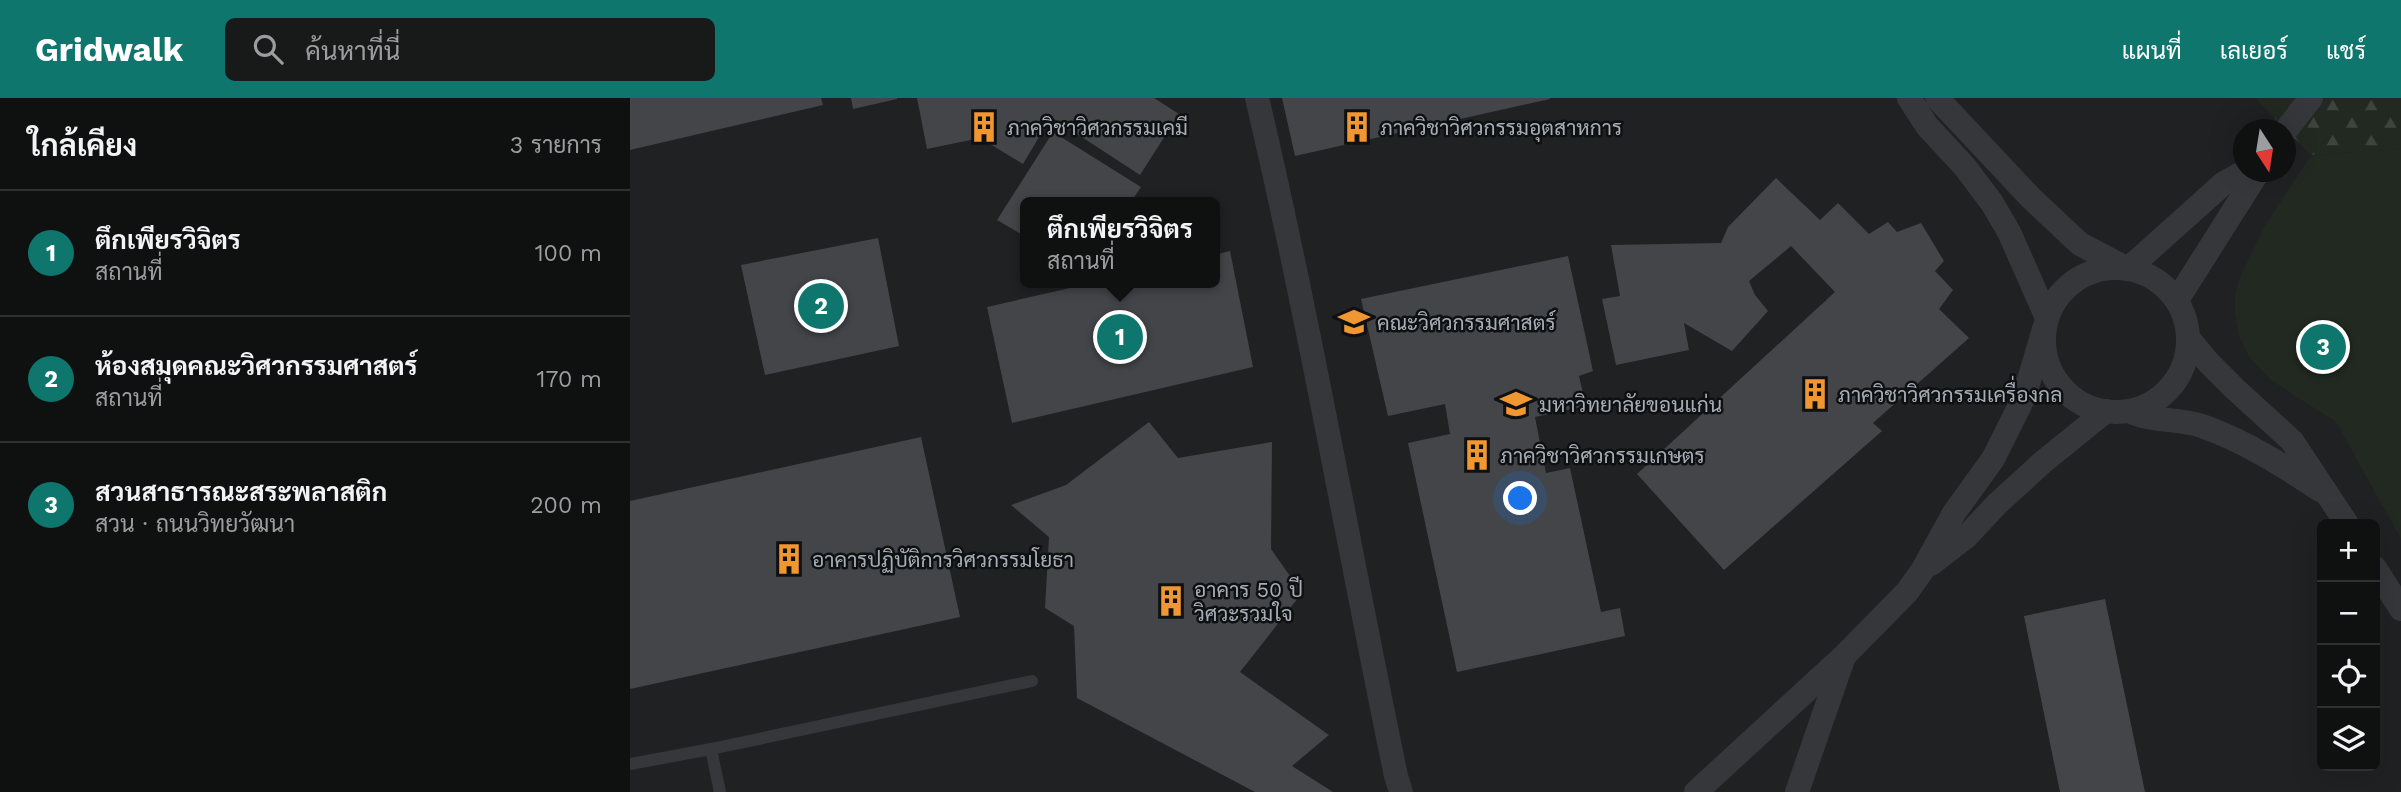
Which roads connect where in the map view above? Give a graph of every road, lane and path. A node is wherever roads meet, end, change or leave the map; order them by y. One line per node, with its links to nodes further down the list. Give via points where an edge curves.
1 (1257, 98): 23 (street, via 1287,224)
2 (1909, 98): 10 (street, via 1992,203 2009,232)
3 (1937, 98): 8 (street, via 2080,244)
4 (2311, 98): 5 (street)
5 (2294, 119)
6 (2233, 178): 8 (street)
7 (2252, 182): 9 (street)
8 (2128, 269): 9 (street, via 2164,285); 10 (street, via 2107,268 2079,279 2056,300)
9 (2177, 300): 11 (street)
10 (2046, 323): 12 (street, via 2044,348 2058,383 2088,406); 15 (street, via 2024,397 2000,446 1954,513)
11 (2188, 338): 12 (street, via 2186,358 2166,392 2148,404); 13 (street, via 2292,441)
12 (2118, 411): 13 (street, via 2199,425 2227,436 2272,458); 15 (street, via 2043,463 1966,537)
13 (2330, 496): 14 (street)
14 (2344, 519)
15 (1922, 571): 18 (street, via 1907,593)
16 (2380, 576): 17 (street)
17 (2401, 609)
18 (1845, 655): 24 (street); 25 (street)
19 (1032, 681): 20 (lane)
20 (711, 749): 21 (lane); 22 (lane)
21 (630, 764)
22 (720, 792)
23 (1401, 792)
24 (1696, 792)
25 (1797, 792)

